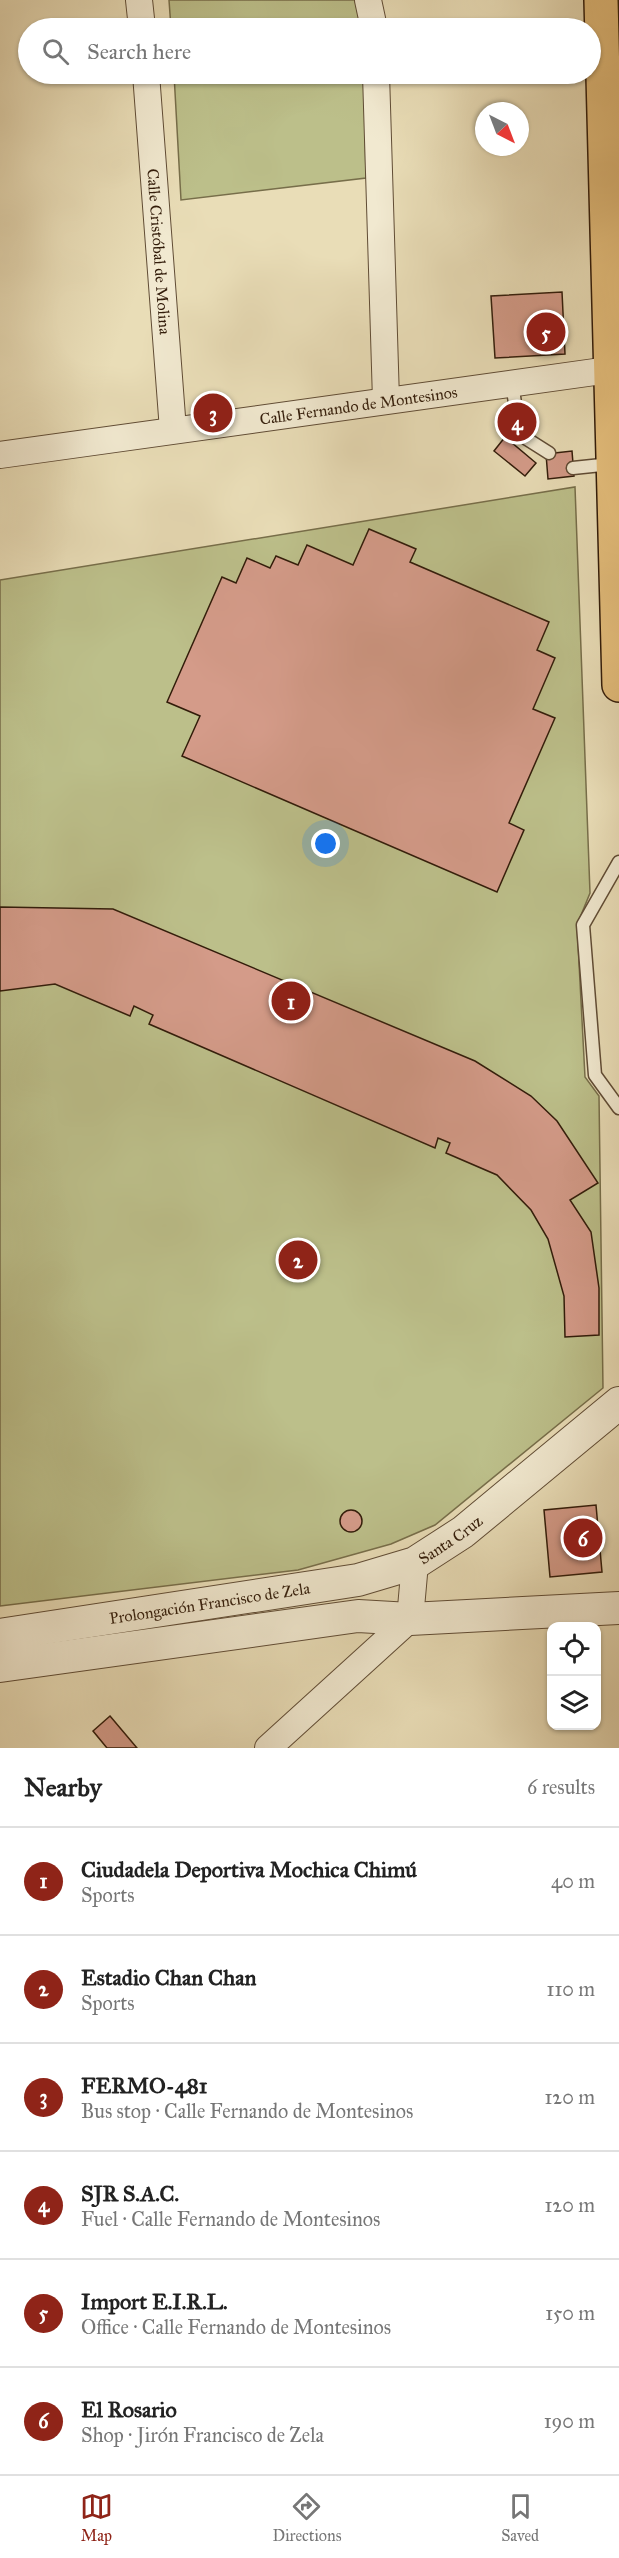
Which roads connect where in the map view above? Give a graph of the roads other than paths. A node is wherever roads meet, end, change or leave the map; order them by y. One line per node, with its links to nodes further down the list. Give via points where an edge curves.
1 (140, 0): 4 (street)
2 (368, 0): 5 (street)
3 (601, 0): 8 (main road)
4 (141, 18)
5 (372, 18)
6 (147, 84): 13 (street, Calle Cristóbal de Molina)
7 (376, 84): 11 (street)
8 (612, 225): 9 (main road)
9 (609, 369): 10 (street, Calle Fernando de Montesinos); 17 (main road)
10 (512, 383): 11 (street, Calle Fernando de Montesinos); 12 (lane)
11 (386, 400): 13 (street, Calle Fernando de Montesinos)
12 (516, 411)
13 (173, 430): 16 (street, Calle Fernando de Montesinos)
14 (519, 434): 15 (lane)
15 (549, 453)
16 (0, 455)
17 (612, 464): 18 (lane); 19 (main road)
18 (573, 468)
19 (619, 685)
20 (619, 862): 21 (lane, via 584,925 595,1075)
21 (619, 1108)
22 (619, 1402): 23 (street, Santa Cruz, via 463,1532)
23 (415, 1563): 25 (street, Santa Cruz); 26 (street, Prolongación Francisco de Zela, via 358,1580)
24 (619, 1608): 25 (street, Prolongación Francisco de Zela)
25 (410, 1620): 27 (street, Prolongación Francisco de Zela, via 358,1616); 28 (street)
26 (0, 1635)
27 (0, 1666)
28 (268, 1748)

